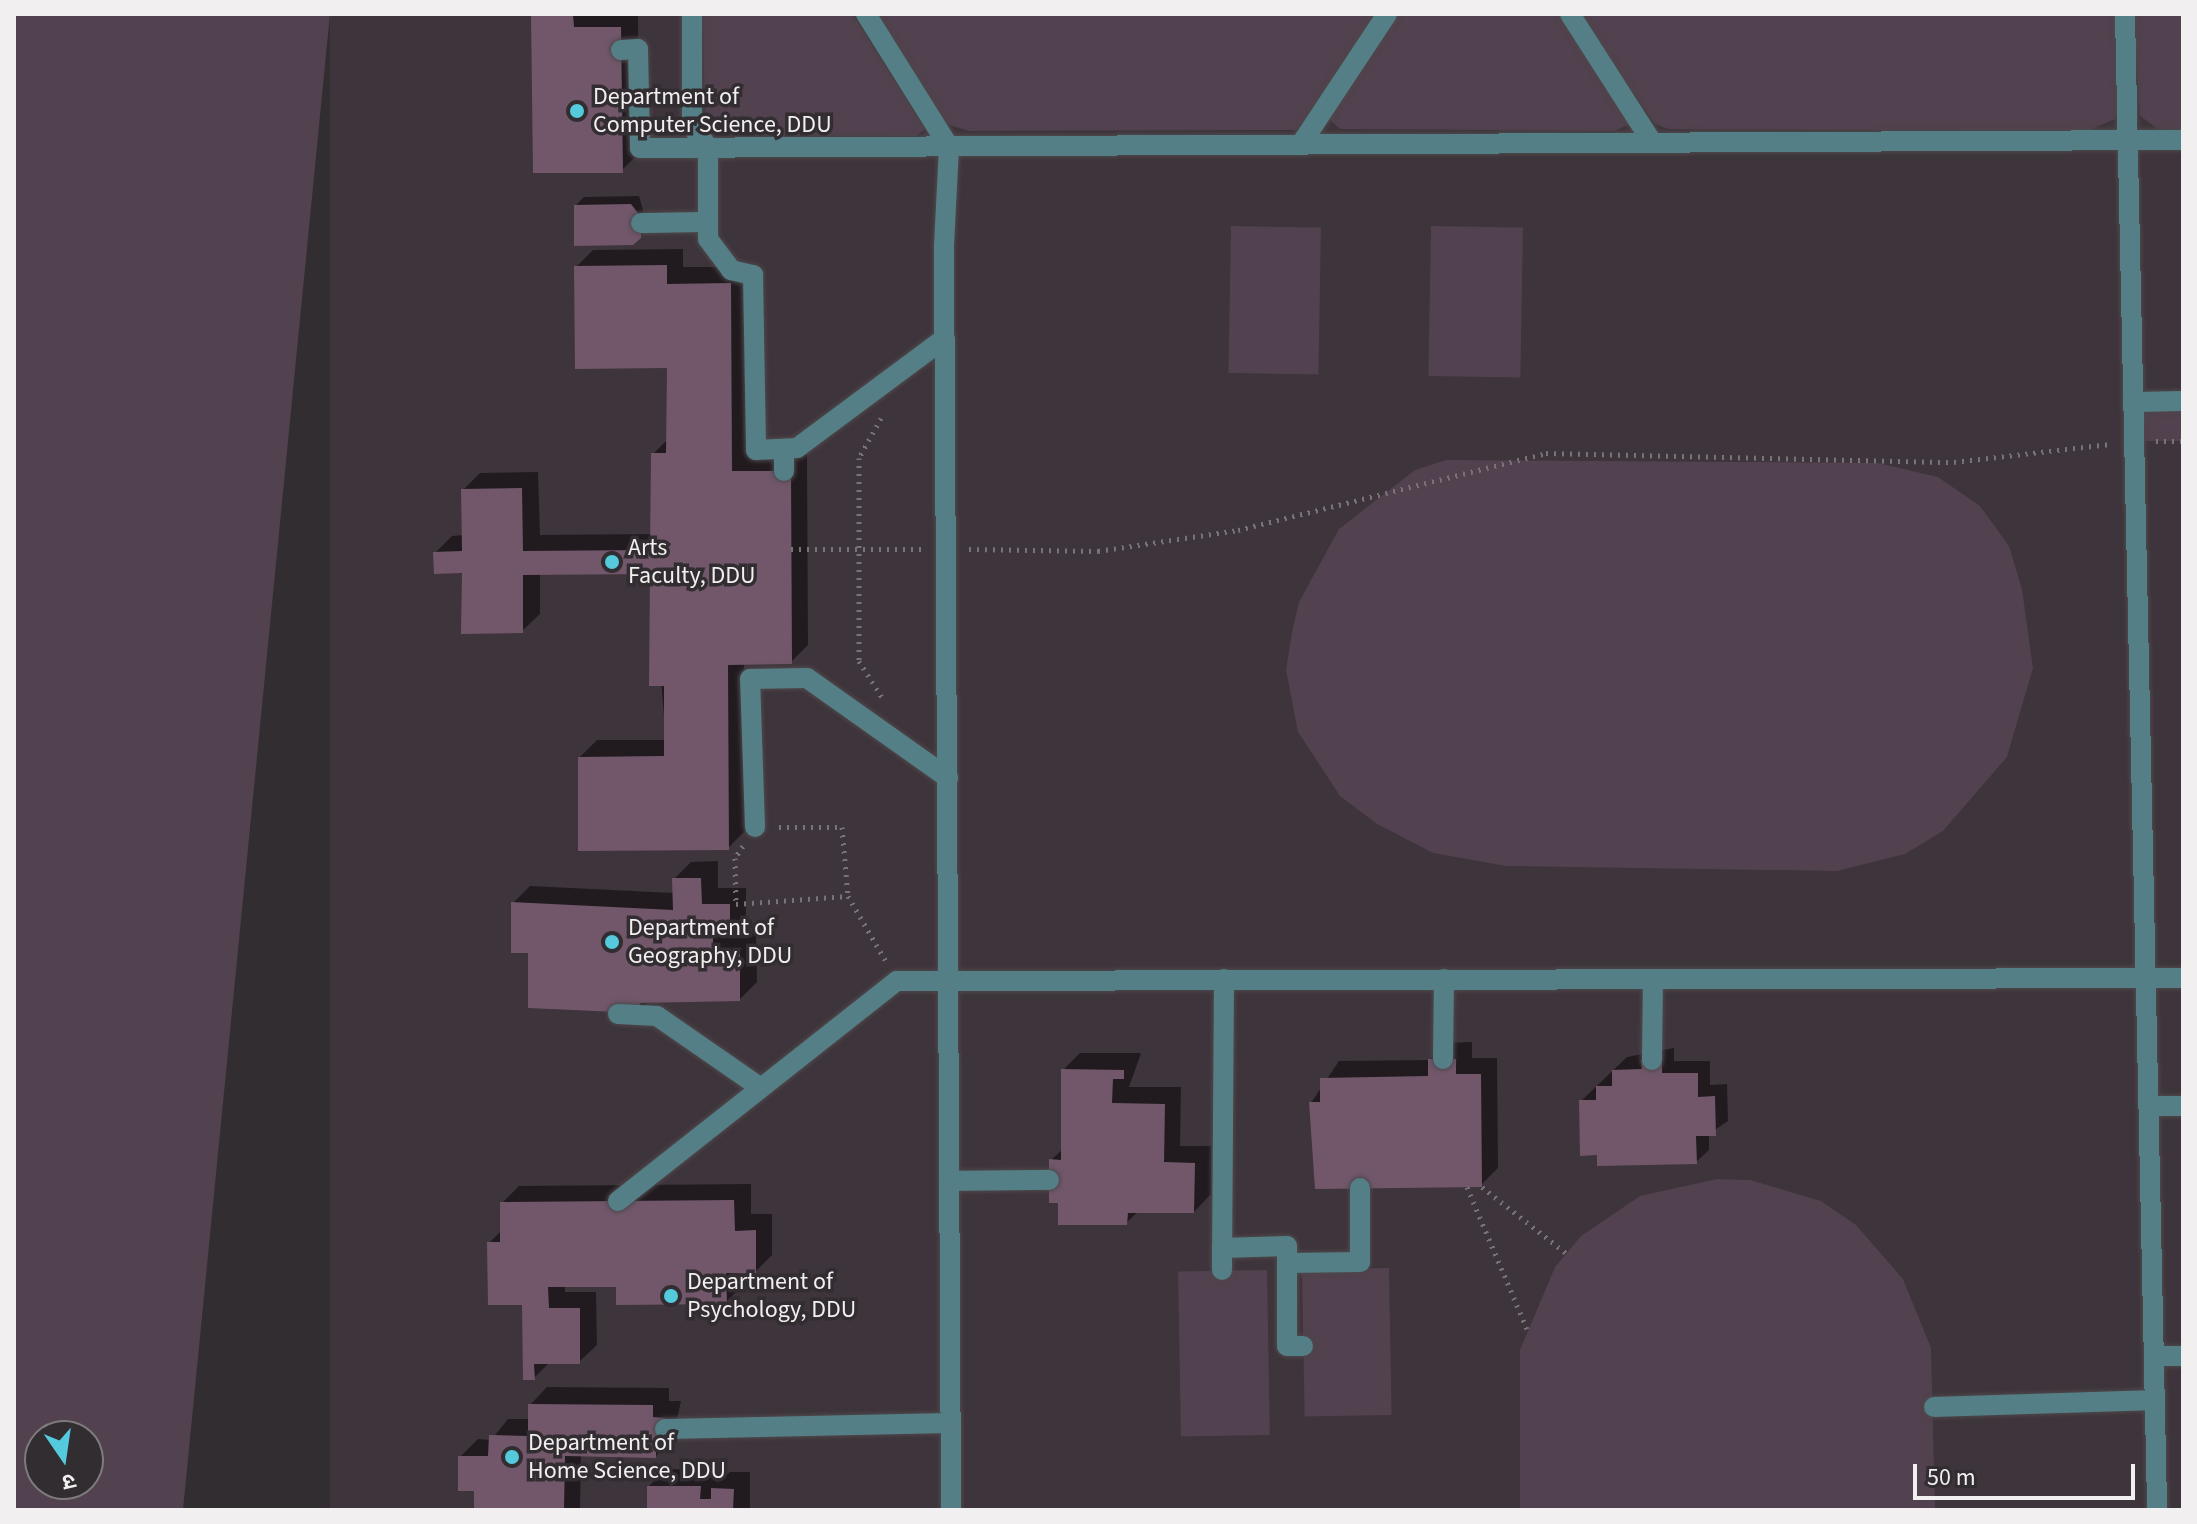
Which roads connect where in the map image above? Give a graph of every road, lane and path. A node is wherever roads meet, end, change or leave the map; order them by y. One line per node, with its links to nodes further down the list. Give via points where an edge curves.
1 (692, 14): 11 (lane, via 692,127)
2 (866, 14): 12 (lane)
3 (1387, 14): 10 (lane)
4 (1570, 14): 9 (lane)
5 (2125, 14): 7 (lane)
6 (621, 50): 11 (lane, via 638,49 640,148)
7 (2129, 139): 8 (lane); 9 (lane); 17 (lane)
8 (2183, 140)
9 (1652, 142): 10 (lane)
10 (1301, 144): 12 (lane)
11 (708, 147): 12 (lane); 13 (lane)
12 (949, 147): 15 (lane)
13 (708, 222): 14 (lane); 20 (lane, via 719,259 753,275 756,450)
14 (641, 223)
15 (945, 338): 20 (lane, via 797,448); 24 (lane)
16 (2183, 401): 17 (lane)
17 (2136, 402): 19 (lane)
18 (890, 403): 23 (path, via 859,458)
19 (2137, 441): 24 (path, via 1954,462 1546,453 1238,530 1098,551); 33 (lane)
20 (784, 449): 21 (lane)
21 (784, 471)
22 (791, 549): 23 (path)
23 (859, 549): 24 (path); 25 (path, via 859,661)
24 (945, 549): 26 (lane)
25 (892, 715)
26 (948, 778): 27 (lane, via 807,678 785,672 750,679); 29 (lane)
27 (755, 827): 28 (path, via 842,827); 28 (path, via 735,858 736,904)
28 (848, 896): 34 (path)
29 (951, 977): 31 (lane); 34 (lane); 43 (lane)
30 (2183, 978): 33 (lane)
31 (1224, 979): 32 (lane); 48 (lane)
32 (1444, 979): 35 (lane); 37 (lane)
33 (2147, 979): 35 (lane); 40 (lane)
34 (897, 981): 39 (lane)
35 (1653, 981): 38 (lane)
36 (618, 1014): 39 (lane, via 657,1016)
37 (1443, 1059)
38 (1652, 1060)
39 (761, 1088): 47 (lane)
40 (2149, 1106): 41 (lane); 54 (lane)
41 (2183, 1106)
42 (1049, 1180): 43 (lane)
43 (951, 1181): 58 (lane)
44 (1467, 1187): 52 (path)
45 (1482, 1187): 49 (path)
46 (1360, 1188): 50 (lane, via 1360,1266)
47 (618, 1201)
48 (1222, 1248): 50 (lane, via 1287,1246); 51 (lane)
49 (1567, 1254)
50 (1287, 1263): 53 (lane, via 1287,1346)
51 (1222, 1270)
52 (1527, 1329)
53 (1303, 1346)
54 (2154, 1356): 55 (lane); 56 (lane)
55 (2183, 1356)
56 (2155, 1400): 57 (lane); 61 (lane)
57 (1934, 1407)
58 (951, 1423): 59 (lane); 60 (lane)
59 (665, 1429)
60 (951, 1510)
61 (2157, 1510)

